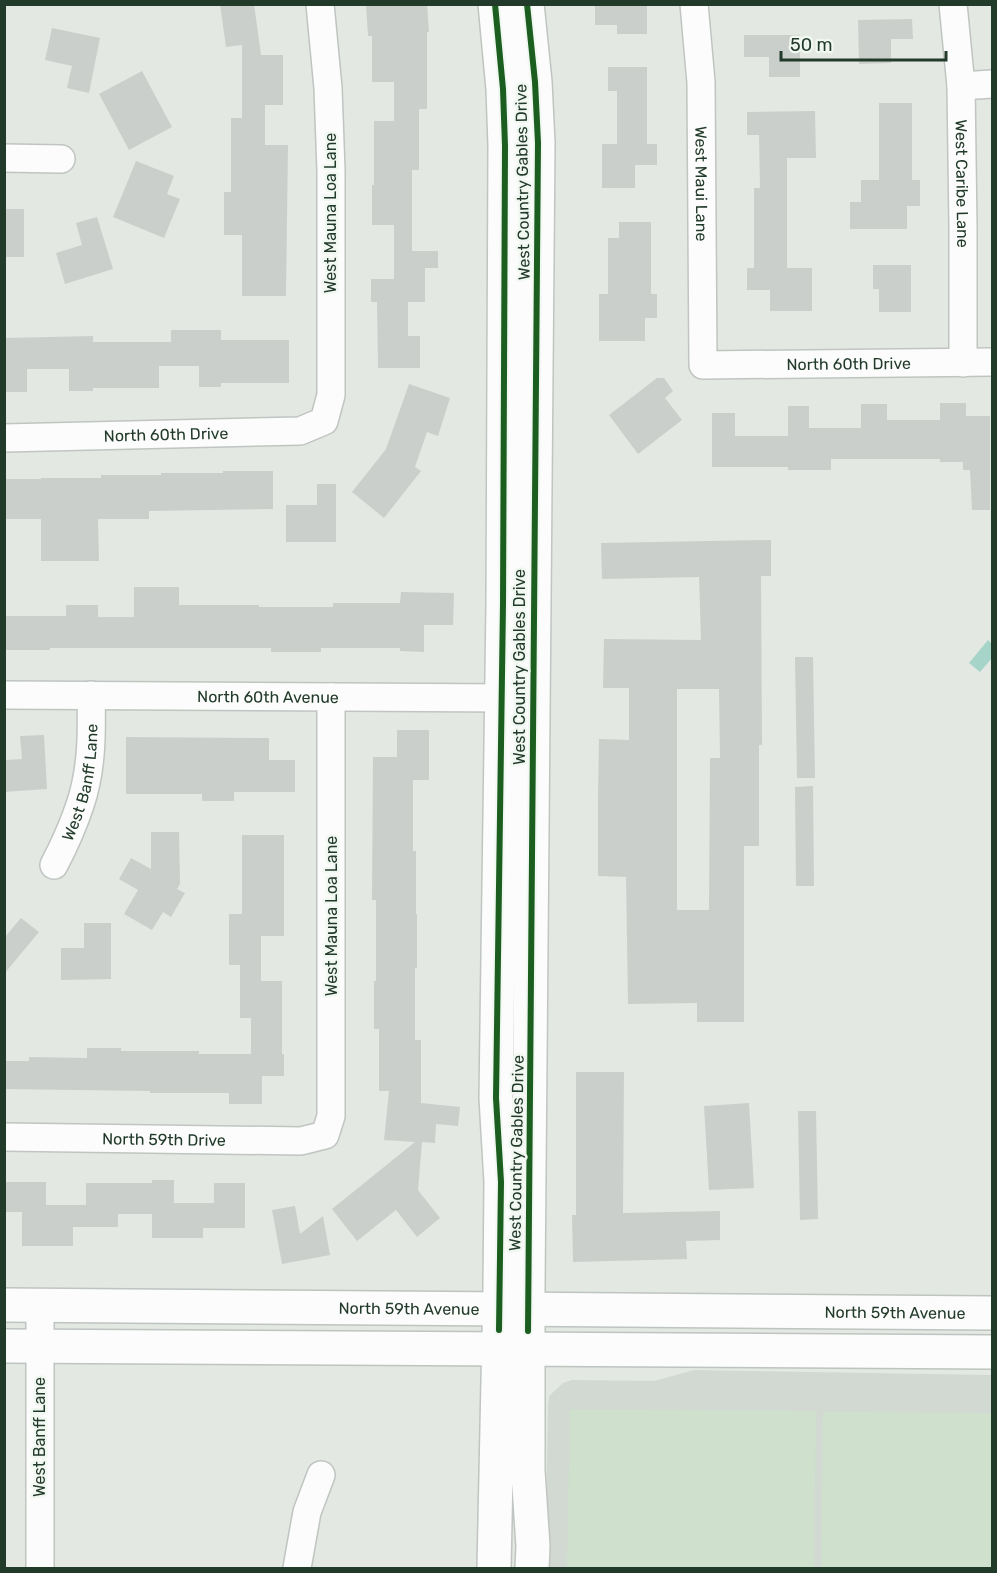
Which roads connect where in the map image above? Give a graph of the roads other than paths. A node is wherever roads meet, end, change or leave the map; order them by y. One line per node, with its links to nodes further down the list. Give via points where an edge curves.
1 (320, 4): 13 (street, West Mauna Loa Lane, via 331,171 331,395)
2 (495, 4): 18 (street, West Country Gables Drive, via 505,146)
3 (527, 4): 18 (street, West Country Gables Drive, via 538,143)
4 (694, 4): 12 (street, West Maui Lane, via 700,82)
5 (953, 4): 7 (street, West Caribe Lane)
6 (993, 84): 7 (street)
7 (961, 86): 11 (street, West Caribe Lane)
8 (4, 158): 9 (street)
9 (61, 159)
10 (993, 362): 11 (street, North 60th Drive)
11 (963, 363): 12 (street, North 60th Drive)
12 (704, 365)
13 (324, 421): 14 (street, North 60th Drive, via 300,431)
14 (4, 438)
15 (4, 695): 16 (street, North 60th Avenue)
16 (91, 695): 17 (street, North 60th Avenue); 19 (street, West Banff Lane, via 88,772 81,804)
17 (331, 697): 18 (street, North 60th Avenue); 20 (street, West Mauna Loa Lane, via 331,1116)
18 (517, 698): 24 (street, West Country Gables Drive, via 531,1030)
19 (54, 865)
20 (325, 1135): 21 (street, North 59th Drive, via 301,1141)
21 (4, 1137)
22 (4, 1305): 23 (street, North 59th Avenue)
23 (40, 1305): 24 (street, North 59th Avenue); 27 (street, West Banff Lane)
24 (514, 1309): 25 (street, North 59th Avenue); 28 (street, West Country Gables Drive)
25 (993, 1312)
26 (4, 1346): 27 (street)
27 (39, 1347): 28 (street); 31 (street, West Banff Lane)
28 (513, 1349): 29 (street); 33 (street, West Country Gables Drive); 34 (street, West Country Gables Drive, via 528,1471)
29 (993, 1352)
30 (321, 1475): 32 (street, via 307,1512)
31 (40, 1569)
32 (297, 1569)
33 (495, 1569)
34 (532, 1569)

